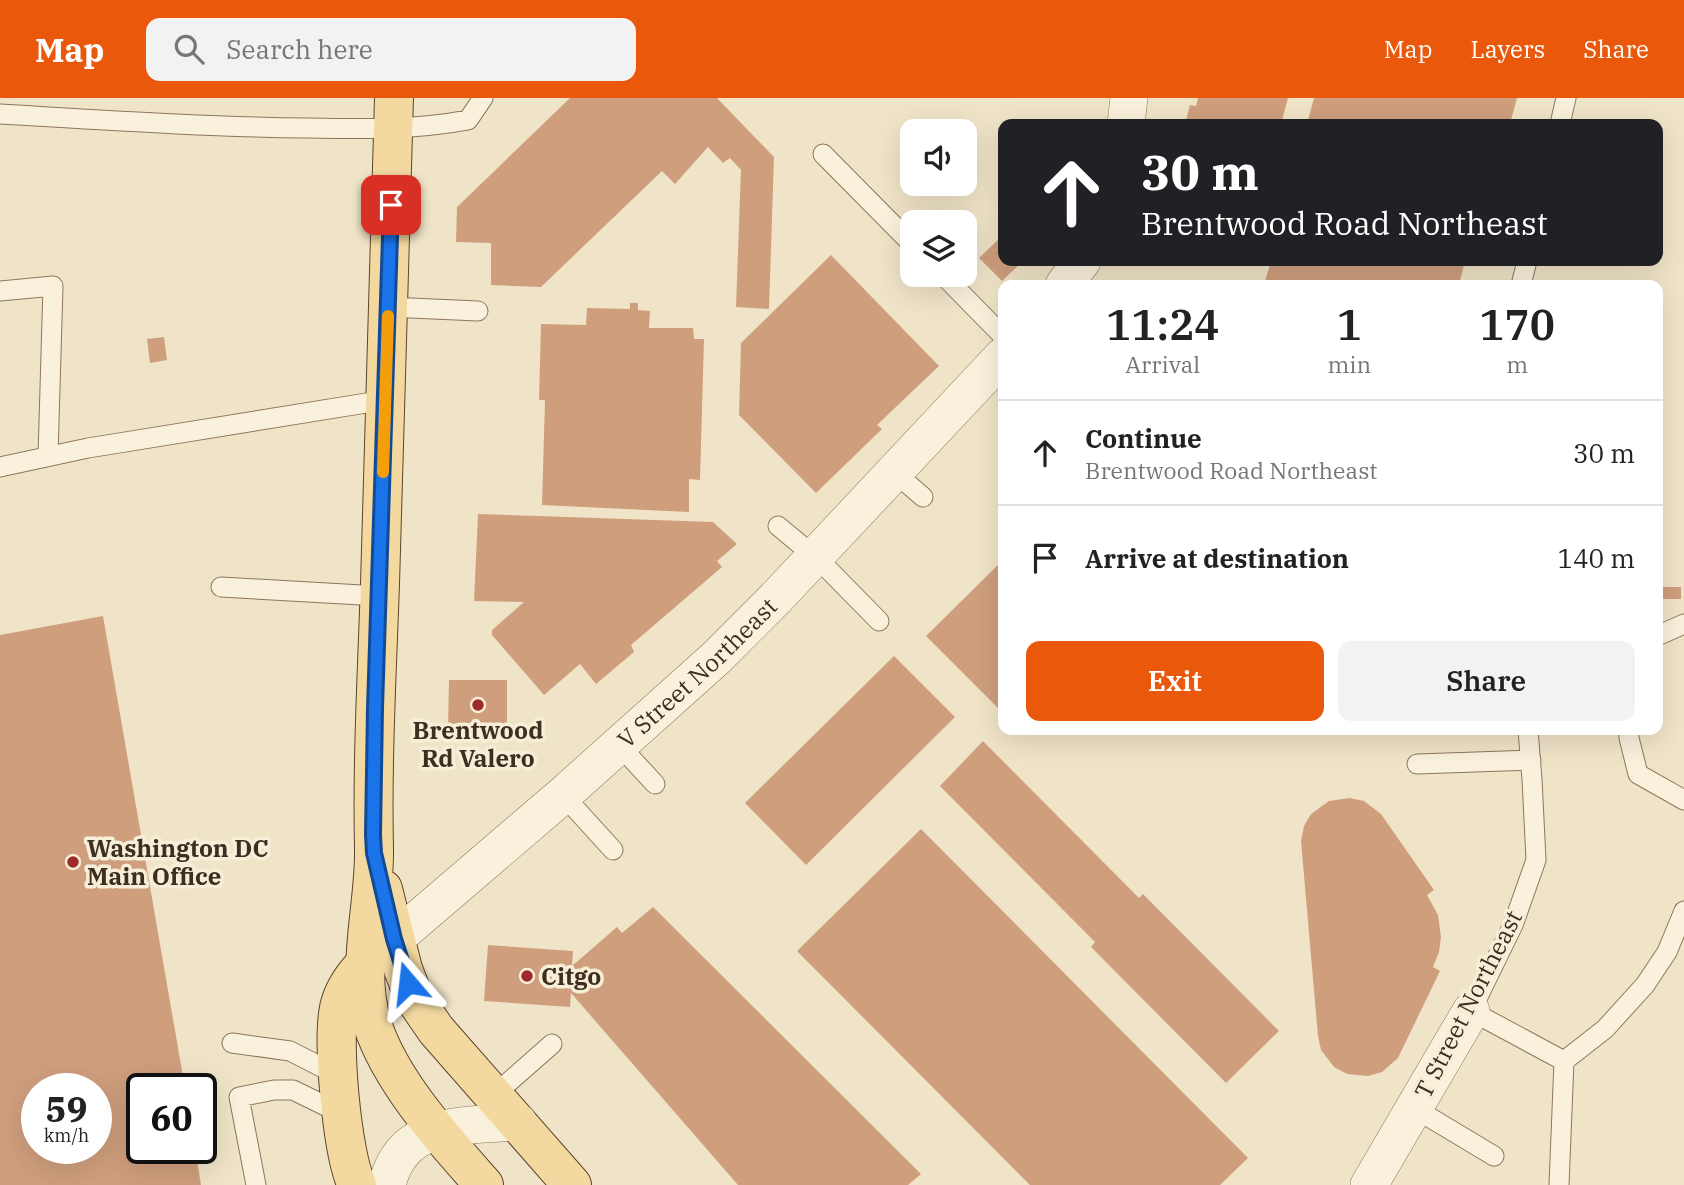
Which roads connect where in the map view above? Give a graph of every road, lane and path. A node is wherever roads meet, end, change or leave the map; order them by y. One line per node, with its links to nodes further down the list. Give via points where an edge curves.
1 (483, 98): 4 (lane, via 468,120 450,124)
2 (1129, 98): 6 (street)
3 (1566, 98): 7 (lane)
4 (394, 113): 5 (lane, via 264,128); 12 (main road)
5 (0, 114)
6 (1127, 119)
7 (1561, 119)
8 (823, 155): 9 (lane)
9 (900, 232)
10 (955, 287): 14 (lane)
11 (0, 291): 17 (lane, via 53,286)
12 (388, 306): 13 (lane); 16 (main road)
13 (478, 311)
14 (998, 330)
15 (998, 361): 19 (street, V Street Northeast)
16 (385, 400): 17 (lane); 24 (main road)
17 (48, 456): 18 (lane)
18 (0, 467)
19 (894, 472): 20 (lane); 22 (street, V Street Northeast)
20 (923, 497)
21 (778, 526): 22 (lane)
22 (815, 556): 25 (lane); 30 (street, V Street Northeast, via 716,658)
23 (221, 587): 24 (lane)
24 (379, 596): 37 (main road)
25 (879, 621)
26 (1684, 624): 27 (lane)
27 (1663, 633)
28 (1528, 735): 31 (lane, T Street Northeast)
29 (1629, 735): 35 (lane, via 1638,774)
30 (619, 745): 33 (lane); 34 (street, V Street Northeast)
31 (1531, 760): 32 (lane); 41 (lane, T Street Northeast, via 1536,860 1513,925)
32 (1417, 764)
33 (655, 784)
34 (563, 795): 36 (lane); 39 (street, V Street Northeast)
35 (1684, 800)
36 (612, 850)
37 (374, 853): 39 (main road); 40 (main road)
38 (1684, 911): 44 (lane, via 1667,952 1645,985 1605,1030)
39 (394, 939): 40 (street, V Street Northeast); 46 (main road, via 414,998)
40 (366, 963): 45 (main road, via 351,980 338,1013); 49 (main road, via 367,1001 379,1039)
41 (1471, 1011): 44 (lane); 47 (street, T Street Northeast)
42 (232, 1043): 45 (lane, via 290,1051)
43 (552, 1044): 46 (lane)
44 (1564, 1061): 57 (lane)
45 (338, 1076): 48 (main road)
46 (505, 1108): 49 (street); 55 (main road)
47 (1415, 1108): 50 (lane); 56 (street, T Street Northeast)
48 (342, 1114): 51 (lane, via 293,1090 239,1097); 52 (main road)
49 (437, 1130): 53 (street, via 417,1139 398,1157); 54 (main road)
50 (1494, 1156)
51 (256, 1185)
52 (357, 1185)
53 (387, 1185)
54 (484, 1185)
55 (572, 1185)
56 (1369, 1185)
57 (1559, 1185)

